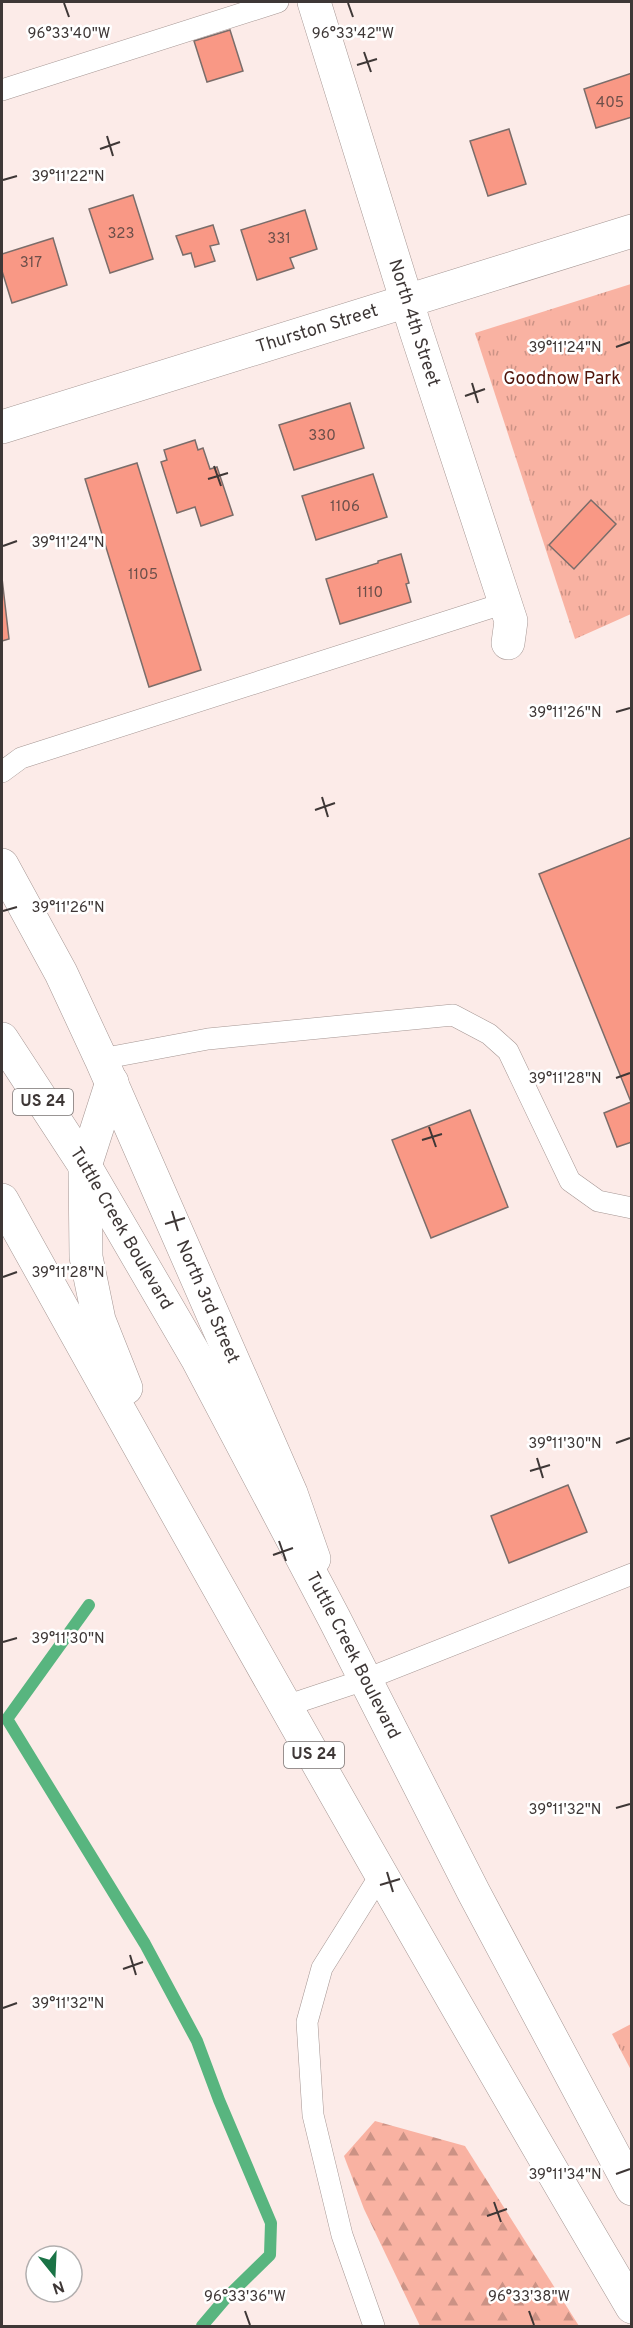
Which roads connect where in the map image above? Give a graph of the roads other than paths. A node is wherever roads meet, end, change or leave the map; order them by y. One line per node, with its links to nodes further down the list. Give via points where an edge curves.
1 (278, 2): 3 (lane)
2 (315, 2): 5 (main road, North 4th Street)
3 (2, 90)
4 (632, 231): 5 (main road, Thurston Street)
5 (406, 301): 6 (main road, Thurston Street); 7 (main road, North 4th Street)
6 (2, 427)
7 (506, 603): 8 (main road, North 4th Street, via 512,621); 9 (lane, via 21,758)
8 (508, 644)
9 (2, 772)
10 (2, 865): 12 (main road, North 3rd Street, via 61,973)
11 (2, 1038): 13 (main road, Tuttle Creek Boulevard / US 24)
12 (107, 1071): 13 (main road); 15 (lane, via 208,1039 453,1016 489,1034 508,1052 570,1181 598,1201); 18 (main road, North 3rd Street, via 291,1493)
13 (85, 1166): 16 (main road, via 86,1257 99,1320); 18 (main road, Tuttle Creek Boulevard / US 24, via 198,1360)
14 (2, 1200): 16 (main road, US 24)
15 (632, 1208)
16 (155, 1475): 20 (main road, US 24)
17 (632, 1574): 19 (lane)
18 (334, 1618): 19 (main road, Tuttle Creek Boulevard / US 24)
19 (364, 1680): 20 (lane); 22 (main road, Tuttle Creek Boulevard / US 24)
20 (286, 1706): 21 (main road, US 24)
21 (381, 1874): 23 (main road, US 24); 24 (lane, via 322,1968 307,2022 313,2115 342,2235)
22 (632, 2188)
23 (632, 2307)
24 (371, 2326)

